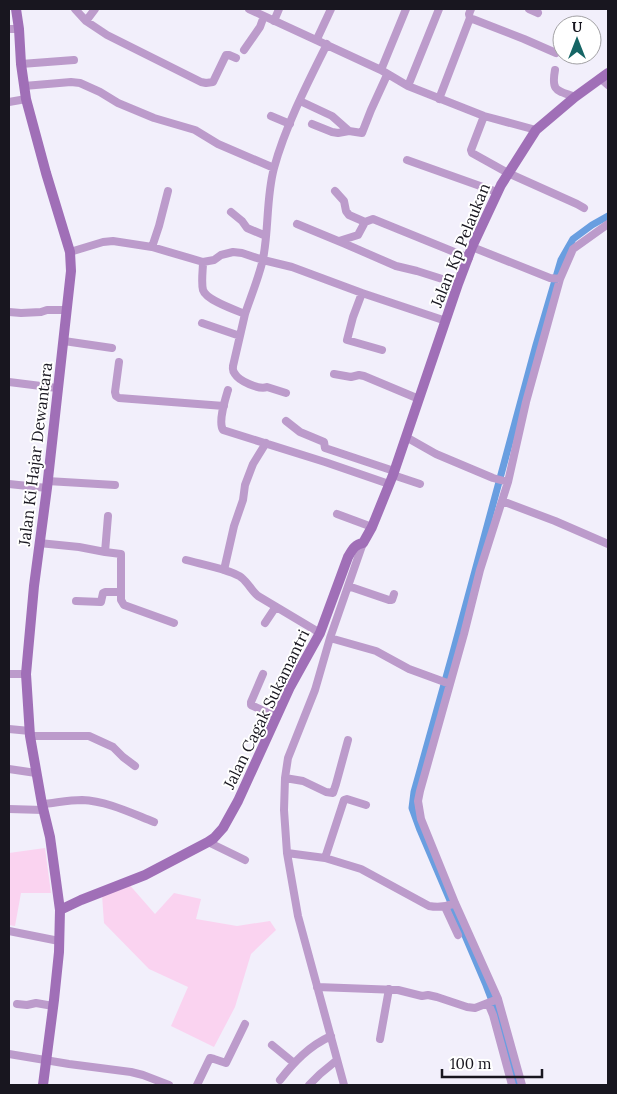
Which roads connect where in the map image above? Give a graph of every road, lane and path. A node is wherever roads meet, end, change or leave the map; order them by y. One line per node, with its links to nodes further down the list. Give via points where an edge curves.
1 (16, 9): 16 (main road, Jalan Ki Hajar Dewantara)
2 (76, 9): 14 (street)
3 (95, 9): 14 (street)
4 (249, 9): 12 (street)
5 (279, 9): 15 (street)
6 (331, 9): 17 (street)
7 (406, 9): 25 (street)
8 (439, 9): 28 (street)
9 (471, 9): 13 (street)
10 (529, 9): 11 (street)
11 (538, 13)
12 (264, 16): 15 (street); 19 (street)
13 (470, 18): 20 (street); 31 (street)
14 (86, 21): 21 (street, via 107,35 201,82 212,82 226,55)
15 (274, 21): 17 (street)
16 (14, 29): 23 (main road, Jalan Ki Hajar Dewantara)
17 (317, 39): 18 (street)
18 (327, 44): 25 (street); 32 (street)
19 (244, 50)
20 (552, 51)
21 (236, 58)
22 (74, 60): 23 (street)
23 (21, 64): 27 (main road, Jalan Ki Hajar Dewantara)
24 (555, 70): 29 (street, via 554,86)
25 (384, 72): 28 (street); 39 (street, via 362,134)
26 (606, 79): 29 (main road, Jalan Kp Pelaukan)
27 (24, 86): 30 (main road, Jalan Ki Hajar Dewantara); 41 (street, via 80,83 118,103 190,128)
28 (408, 86): 31 (street)
29 (575, 97): 38 (main road, Jalan Kp Pelaukan)
30 (26, 98): 33 (street); 54 (main road, Jalan Ki Hajar Dewantara)
31 (439, 99): 35 (street)
32 (300, 101): 36 (street); 39 (street, via 332,116)
33 (9, 102)
34 (271, 116): 36 (street)
35 (484, 116): 38 (street); 42 (street, via 471,152)
36 (290, 124): 41 (street)
37 (312, 124): 39 (street, via 332,132)
38 (536, 130): 42 (main road, Jalan Kp Pelaukan)
39 (349, 131)
40 (407, 160): 45 (street)
41 (274, 168): 51 (street)
42 (508, 173): 45 (main road, Jalan Kp Pelaukan); 46 (street)
43 (168, 191): 53 (street)
44 (335, 191): 48 (street, via 344,201 349,215)
45 (498, 192): 55 (main road, Jalan Kp Pelaukan)
46 (584, 208)
47 (231, 212): 51 (street, via 247,228)
48 (365, 222): 52 (street, via 358,235); 55 (street, via 377,220)
49 (297, 224): 52 (street)
50 (608, 224): 58 (street, via 573,249)
51 (266, 236): 56 (street)
52 (339, 241): 59 (street, via 396,266)
53 (152, 247): 54 (street, via 113,240); 57 (street)
54 (70, 252): 61 (main road, Jalan Ki Hajar Dewantara)
55 (470, 252): 58 (street); 59 (main road, Jalan Kp Pelaukan)
56 (263, 260): 57 (street, via 234,252); 60 (street, via 292,267); 63 (street)
57 (203, 262): 63 (street, via 204,293)
58 (556, 279): 82 (street)
59 (458, 284): 64 (main road, Jalan Kp Pelaukan)
60 (362, 293): 64 (street); 69 (street, via 347,340)
61 (66, 310): 62 (street); 67 (main road, Jalan Ki Hajar Dewantara)
62 (9, 312)
63 (245, 314): 66 (street)
64 (446, 321): 76 (main road, Jalan Kp Pelaukan)
65 (202, 323): 66 (street)
66 (240, 336): 75 (street, via 233,366 236,375 256,387)
67 (64, 341): 68 (street); 73 (main road, Jalan Ki Hajar Dewantara)
68 (112, 348)
69 (382, 350)
70 (119, 362): 77 (street, via 115,392 119,398)
71 (334, 374): 76 (street, via 364,376)
72 (9, 382): 73 (street)
73 (57, 388): 85 (main road, Jalan Ki Hajar Dewantara)
74 (228, 390): 77 (street)
75 (286, 393)
76 (419, 399): 79 (main road, Jalan Kp Pelaukan)
77 (224, 406): 80 (street, via 222,430)
78 (286, 421): 81 (street, via 300,432 324,442 326,448)
79 (406, 437): 81 (main road, Jalan Cagak Sukamantri); 82 (street, via 436,454)
80 (266, 443): 81 (street); 96 (street, via 245,485)
81 (392, 476): 84 (street); 90 (main road, Jalan Cagak Sukamantri)
82 (506, 482): 87 (street)
83 (9, 484): 85 (street)
84 (420, 484)
85 (47, 485): 86 (street); 91 (main road, Jalan Ki Hajar Dewantara)
86 (115, 485)
87 (502, 501): 93 (street); 109 (street)
88 (337, 514): 90 (street)
89 (108, 516): 94 (street)
90 (372, 527): 92 (main road, Jalan Cagak Sukamantri)
91 (39, 542): 94 (street); 107 (main road, Jalan Ki Hajar Dewantara)
92 (363, 543): 97 (street); 104 (main road, Jalan Cagak Sukamantri, via 354,547 348,557)
93 (608, 544)
94 (105, 552): 98 (street, via 121,554)
95 (186, 560): 96 (street)
96 (224, 570): 101 (street, via 242,578 252,592)
97 (348, 586): 99 (street, via 390,600); 105 (street)
98 (121, 592): 100 (street, via 105,592 101,602); 102 (street, via 124,605)
99 (394, 594)
100 (76, 601)
101 (275, 608): 103 (street); 104 (street)
102 (174, 623)
103 (265, 623)
104 (320, 633): 110 (main road, Jalan Cagak Sukamantri)
105 (330, 638): 109 (street, via 376,650 409,669); 117 (street, via 315,690 288,758)
106 (9, 674): 107 (street)
107 (26, 674): 112 (main road, Jalan Ki Hajar Dewantara)
108 (263, 674): 110 (street, via 251,705)
109 (446, 682): 126 (street, via 418,801)
110 (277, 718): 122 (main road, Jalan Cagak Sukamantri, via 225,824)
111 (9, 729): 112 (street)
112 (30, 734): 114 (street, via 89,736 113,747); 116 (main road, Jalan Ki Hajar Dewantara)
113 (348, 740): 117 (street, via 333,793 303,781)
114 (135, 766)
115 (9, 769): 116 (street)
116 (36, 773): 119 (main road, Jalan Ki Hajar Dewantara)
117 (285, 778): 123 (street)
118 (366, 805): 124 (street, via 345,799)
119 (42, 807): 120 (street); 121 (street, via 91,801); 127 (main road, Jalan Ki Hajar Dewantara, via 50,837)
120 (9, 809)
121 (154, 822)
122 (208, 842): 125 (street); 127 (main road, Jalan Cagak Sukamantri, via 145,875)
123 (287, 853): 124 (street); 131 (street, via 298,916)
124 (325, 858): 126 (street, via 361,869 428,906)
125 (245, 860)
126 (450, 905): 129 (street); 133 (street)
127 (60, 910): 130 (main road, Jalan Ki Hajar Dewantara)
128 (9, 931): 130 (street)
129 (458, 935)
130 (59, 941): 135 (main road, Jalan Ki Hajar Dewantara)
131 (317, 987): 132 (street); 137 (street)
132 (389, 989): 133 (street, via 428,995 475,1008); 138 (street)
133 (492, 1001): 150 (street); 151 (street)
134 (17, 1004): 135 (street)
135 (53, 1006): 141 (main road, Jalan Ki Hajar Dewantara)
136 (244, 1024): 147 (street, via 226,1063 210,1058)
137 (331, 1036): 142 (street); 143 (street)
138 (380, 1039)
139 (272, 1045): 143 (street)
140 (9, 1054): 141 (street)
141 (46, 1059): 145 (main road, Jalan Ki Hajar Dewantara); 146 (street, via 137,1073)
142 (337, 1060): 148 (street); 149 (street)
143 (294, 1063): 144 (street)
144 (280, 1080)
145 (43, 1085)
146 (169, 1085)
147 (196, 1085)
148 (309, 1085)
149 (344, 1085)
150 (512, 1085)
151 (522, 1085)

